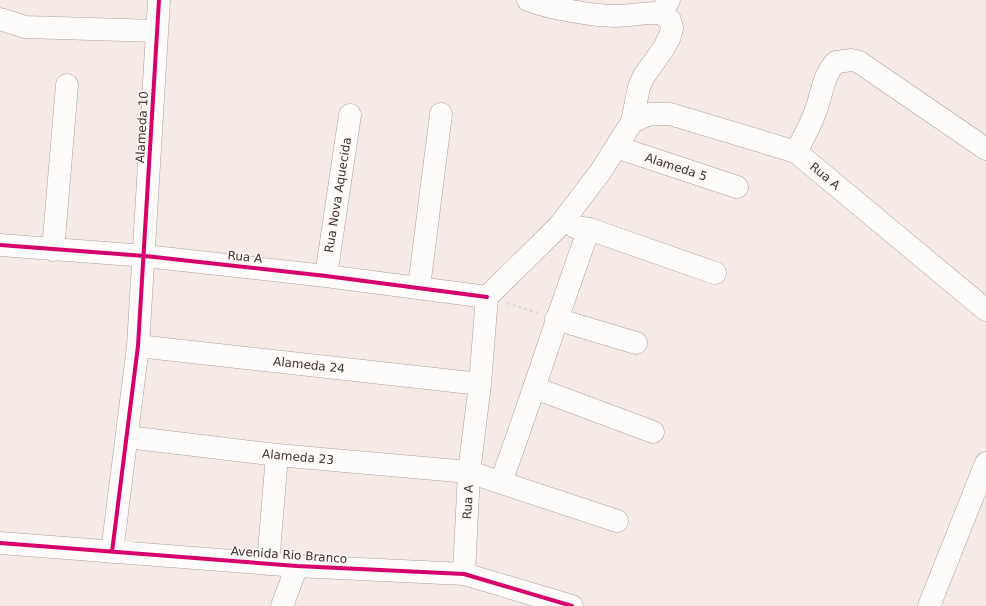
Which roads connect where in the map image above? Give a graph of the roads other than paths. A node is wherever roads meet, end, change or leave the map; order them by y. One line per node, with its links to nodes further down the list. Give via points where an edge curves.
1 (159, 0): 6 (street, Alameda 10)
2 (528, 0): 3 (street, via 545,6)
3 (581, 6): 4 (street, via 617,16)
4 (665, 6): 10 (street, via 672,28 670,36 639,87)
5 (0, 19): 6 (street, via 25,27)
6 (157, 31): 19 (street, Alameda 10)
7 (67, 84): 18 (street)
8 (441, 114): 22 (street)
9 (350, 115): 21 (street, Rua Nova Aquecida)
10 (632, 122): 11 (street); 13 (street, Rua A, via 650,114 670,114)
11 (616, 148): 14 (street, Alameda 5); 15 (street)
12 (986, 149): 13 (street, via 859,62 852,60 836,62 828,71 816,110)
13 (796, 152): 24 (street, Rua A)
14 (737, 187)
15 (560, 224): 16 (street); 23 (street)
16 (589, 230): 20 (street); 25 (street)
17 (0, 245): 18 (street, Rua A)
18 (53, 250): 19 (street, Rua A)
19 (145, 256): 21 (street, Rua A); 27 (street, Alameda 10)
20 (715, 273)
21 (326, 276): 22 (street, Rua A)
22 (419, 287): 23 (street, Rua A)
23 (487, 297): 28 (street, Rua A)
24 (986, 310)
25 (556, 319): 26 (street); 29 (street)
26 (636, 344)
27 (138, 346): 28 (street, Alameda 24); 31 (street, Alameda 10)
28 (480, 384): 34 (street, Rua A)
29 (535, 388): 30 (street); 35 (street)
30 (653, 432)
31 (127, 437): 32 (street, Alameda 23); 38 (street, Alameda 10)
32 (277, 455): 34 (street, Alameda 23); 39 (street)
33 (986, 463): 45 (street)
34 (470, 472): 35 (street, Alameda 23); 41 (street, Rua A)
35 (501, 482): 36 (street, Alameda 23)
36 (617, 521)
37 (0, 543): 38 (street, Avenida Rio Branco)
38 (112, 552): 39 (street, Avenida Rio Branco)
39 (268, 564): 40 (street, Avenida Rio Branco)
40 (297, 566): 41 (street, Avenida Rio Branco); 43 (street)
41 (464, 574): 42 (street, Avenida Rio Branco)
42 (535, 601): 44 (street, Avenida Rio Branco)
43 (282, 606)
44 (572, 606)
45 (929, 606)

